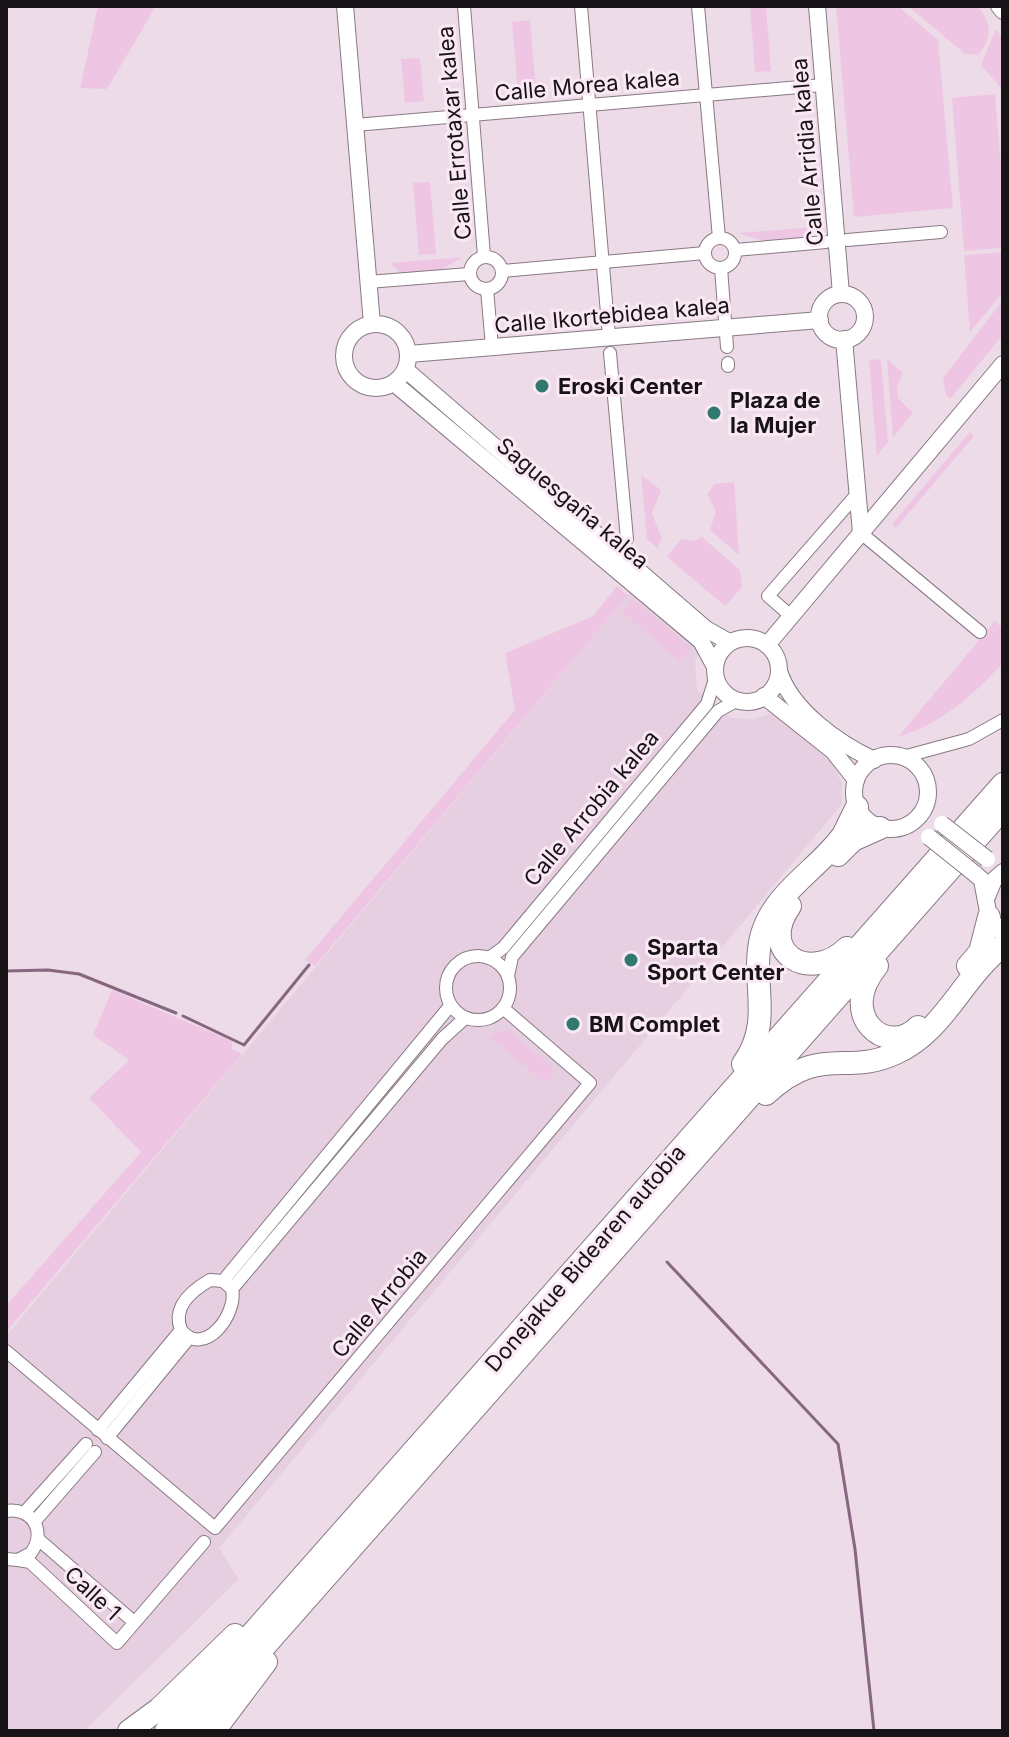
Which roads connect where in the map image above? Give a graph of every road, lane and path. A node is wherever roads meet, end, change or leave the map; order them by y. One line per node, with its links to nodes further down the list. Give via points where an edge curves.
1 (345, 6): 12 (street)
2 (464, 6): 11 (street, Calle Errotaxar kalea)
3 (581, 6): 10 (street)
4 (698, 6): 9 (street)
5 (817, 6): 8 (street, Calle Arridia kalea)
6 (999, 6): 7 (street)
7 (1003, 11)
8 (823, 85): 9 (street, Calle Morea kalea); 26 (street, Calle Arridia kalea)
9 (707, 95): 10 (street, Calle Morea kalea); 14 (street)
10 (589, 105): 11 (street, Calle Morea kalea); 20 (street)
11 (472, 115): 12 (street, Calle Morea kalea); 19 (street, Calle Errotaxar kalea)
12 (355, 125): 24 (street)
13 (941, 232): 15 (street)
14 (719, 238): 17 (street); 18 (street)
15 (847, 240)
16 (826, 242): 17 (street)
17 (735, 250): 21 (street, via 733,261)
18 (705, 253): 20 (street); 21 (street, via 711,265)
19 (484, 256): 22 (street, via 498,262); 23 (street, via 475,260)
20 (602, 262): 22 (street); 31 (street)
21 (721, 268): 29 (street)
22 (502, 271): 25 (street, via 500,281)
23 (469, 274): 24 (street); 25 (street, via 477,287)
24 (368, 282): 28 (street)
25 (487, 289): 32 (street)
26 (841, 294): 27 (street, via 824,302); 30 (street, via 857,300 865,315 860,331)
27 (820, 320): 29 (street, Calle Ikortebidea kalea); 30 (street, via 828,335)
28 (372, 324): 35 (street, via 398,332); 35 (street, via 347,341 346,370 363,386 381,389)
29 (725, 328): 31 (street, Calle Ikortebidea kalea); 33 (street)
30 (844, 339): 36 (street)
31 (610, 345): 32 (street, Calle Ikortebidea kalea); 38 (street)
32 (492, 347): 35 (street, Calle Ikortebidea kalea)
33 (727, 347)
34 (1003, 364): 37 (street)
35 (403, 369): 41 (street, Saguesgaña kalea, via 706,629); 44 (street, Saguesgaña kalea, via 701,641)
36 (858, 493): 37 (street); 39 (street, via 768,596)
37 (861, 533): 39 (street); 40 (street)
38 (627, 539)
39 (791, 616): 42 (street)
40 (980, 632)
41 (729, 642): 42 (street, via 749,637); 44 (street, via 718,654)
42 (767, 645): 43 (street)
43 (779, 671): 45 (street); 49 (street, via 792,700)
44 (715, 672): 46 (street, via 725,694); 62 (street, Calle Arrobia kalea, via 707,704 503,948)
45 (764, 696): 46 (street); 50 (street, via 833,751)
46 (736, 701): 63 (street, Calle Arrobia kalea, via 716,713 512,957)
47 (1003, 720): 48 (street, via 969,739)
48 (903, 757): 49 (street); 52 (street, via 920,769)
49 (874, 760): 50 (street)
50 (856, 780): 53 (street)
51 (1003, 784): 58 (highway, Donejakue Bidearen autobia)
52 (928, 799): 55 (street); 57 (street, bridge, via 942,824)
53 (857, 807): 56 (street); 68 (highway, via 842,835 770,916 757,964 762,1000 757,1043)
54 (1003, 809): 59 (highway, Donejakue Bidearen autobia)
55 (907, 826): 56 (street); 60 (street, bridge, via 982,880)
56 (880, 828): 58 (highway, via 853,840 795,898 782,917 778,937 785,953 806,965 838,957 890,898)
57 (1003, 872): 60 (street, via 994,880)
58 (922, 875): 68 (highway, Donejakue Bidearen autobia)
59 (917, 908): 60 (highway, via 863,988 859,1006 867,1024 880,1034 896,1037 915,1031 980,952); 67 (highway, Donejakue Bidearen autobia)
60 (993, 917)
61 (1003, 946): 67 (highway, via 935,1027 916,1042 875,1060 805,1066 781,1080)
62 (489, 958): 63 (street); 64 (street, via 471,956 454,966 445,985)
63 (508, 976): 65 (street)
64 (450, 1006): 66 (street); 69 (street)
65 (503, 1008): 66 (street, via 486,1020); 72 (street, Calle Arrobia, via 590,1083 215,1528)
66 (465, 1018): 69 (street)
67 (689, 1165): 74 (highway, Donejakue Bidearen autobia)
68 (661, 1168): 81 (highway, Donejakue Bidearen autobia, via 307,1570 206,1661)
69 (228, 1285): 70 (street, via 233,1308 223,1325 202,1339); 70 (street, via 210,1280 190,1294 179,1311)
70 (185, 1334): 72 (street)
71 (6, 1351): 72 (street, Calle Arrobia)
72 (103, 1434)
73 (90, 1448): 76 (street)
74 (401, 1491): 84 (highway, Donejakue Bidearen autobia); 85 (highway, via 392,1512 282,1639)
75 (6, 1511): 76 (street)
76 (30, 1517): 77 (street)
77 (38, 1539): 79 (street, via 31,1553); 80 (street, Calle 1)
78 (204, 1542): 80 (street, Calle 1)
79 (10, 1561): 80 (street, Calle 1, via 30,1562 117,1643)
80 (134, 1622)
81 (163, 1720): 82 (highway); 83 (highway)
82 (129, 1731)
83 (140, 1731)
84 (190, 1731)
85 (214, 1731)

